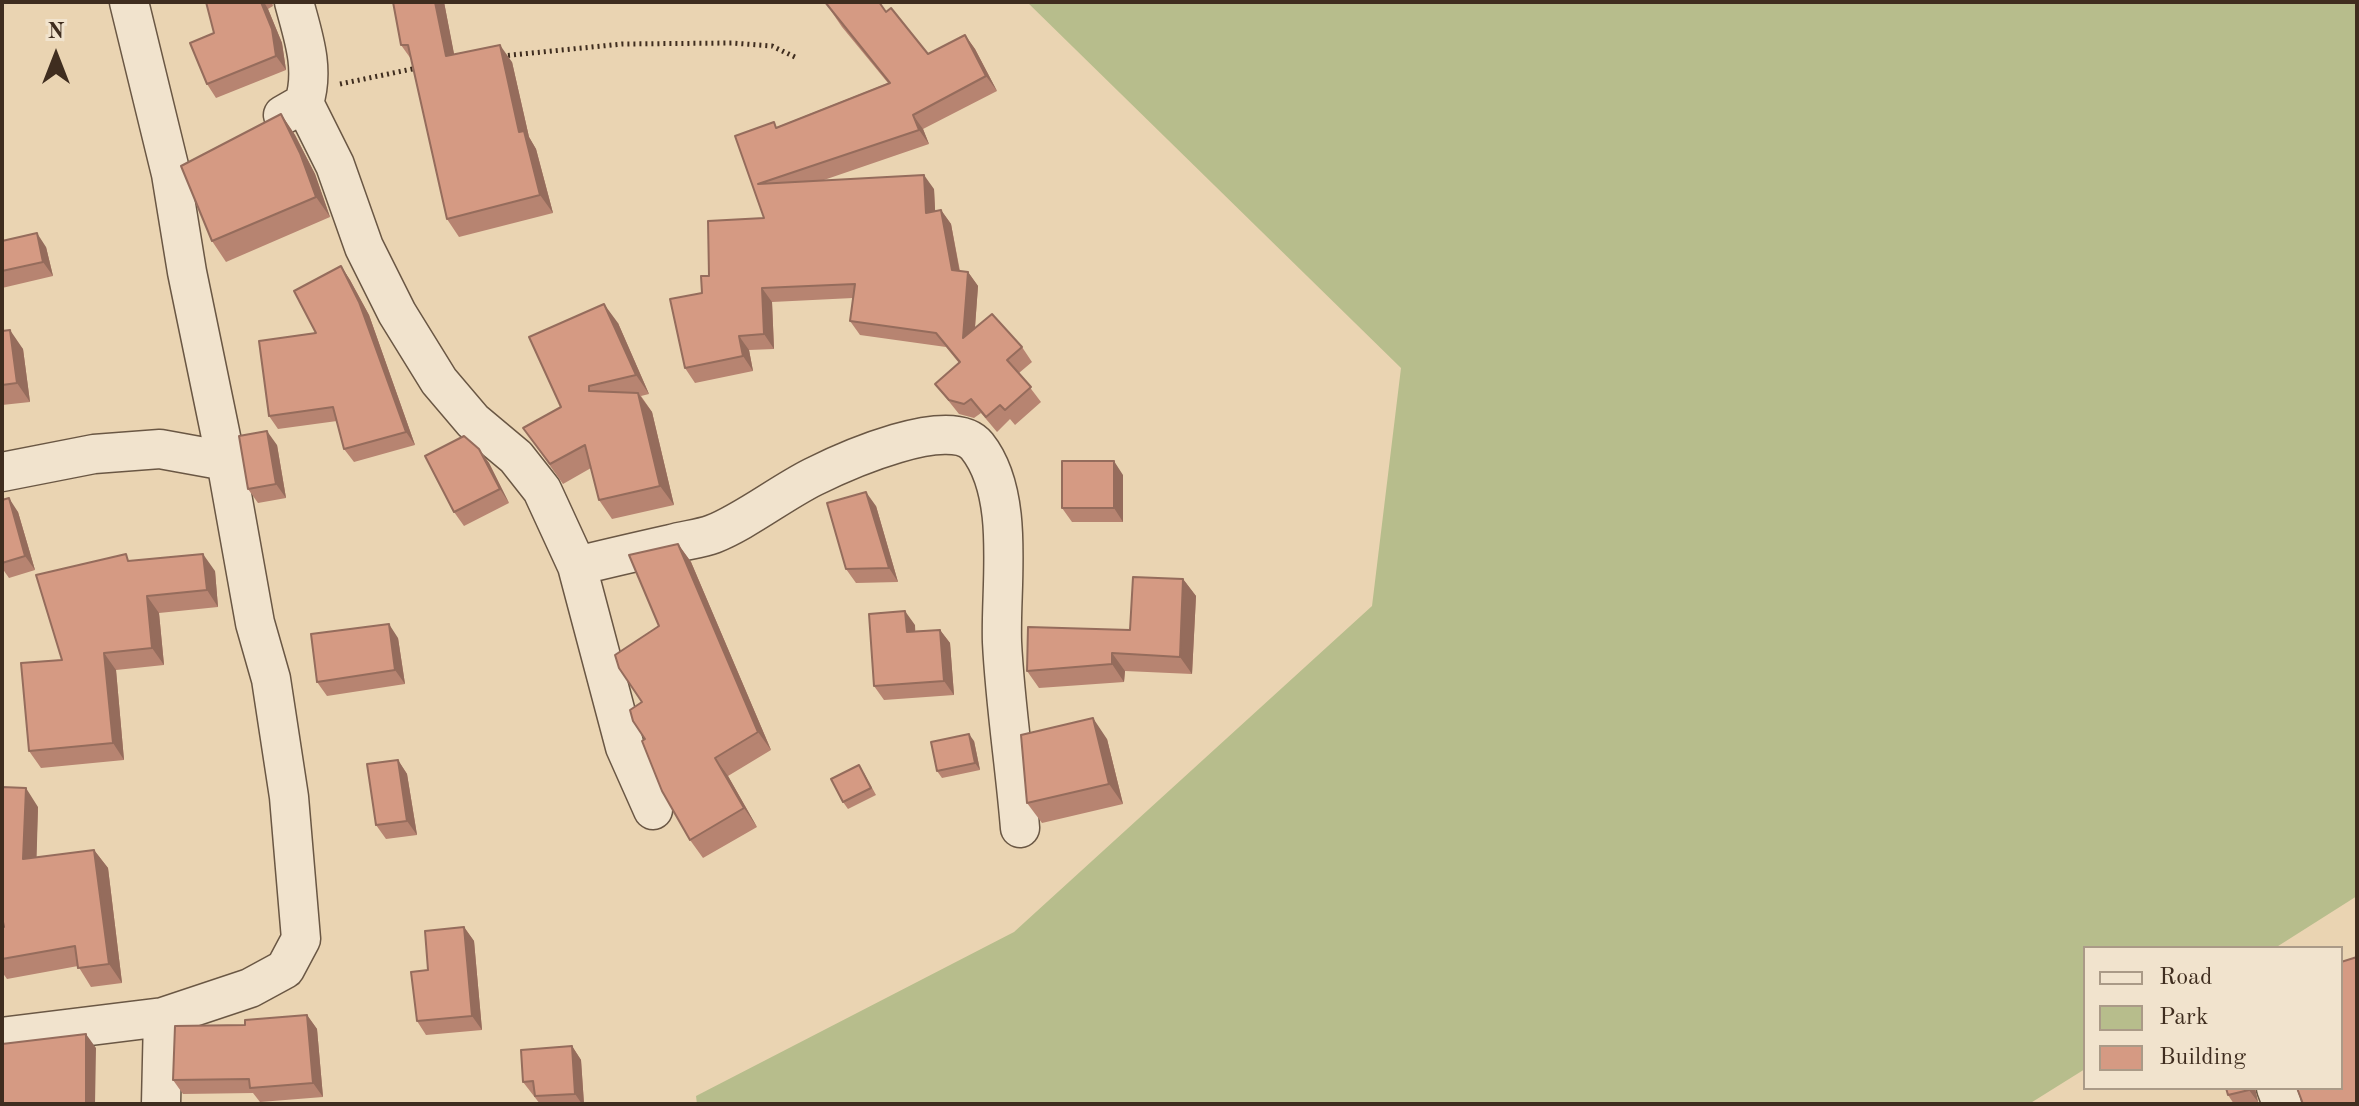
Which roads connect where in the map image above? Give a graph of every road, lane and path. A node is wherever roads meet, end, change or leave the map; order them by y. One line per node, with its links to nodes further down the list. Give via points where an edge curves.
1 (129, 2): 8 (street, via 184,168 187,272)
2 (294, 2): 6 (street, via 310,62)
3 (491, 57): 4 (path, via 622,44 732,43 772,46)
4 (797, 58)
5 (433, 65): 6 (path)
6 (306, 97): 7 (street); 10 (street, via 364,247 397,313 439,381 542,490)
7 (249, 135)
8 (226, 461): 9 (street, via 160,449 94,454); 13 (street, via 255,623 271,679 289,797 301,939 285,969 250,988)
9 (2, 472)
10 (577, 566): 11 (street, via 625,747); 12 (street, via 714,534 813,477 881,449 913,439 967,437 992,477 1002,519 1002,641)
11 (653, 810)
12 (1020, 828)
13 (163, 1017): 14 (street); 15 (street)
14 (2, 1037)
15 (161, 1104)

